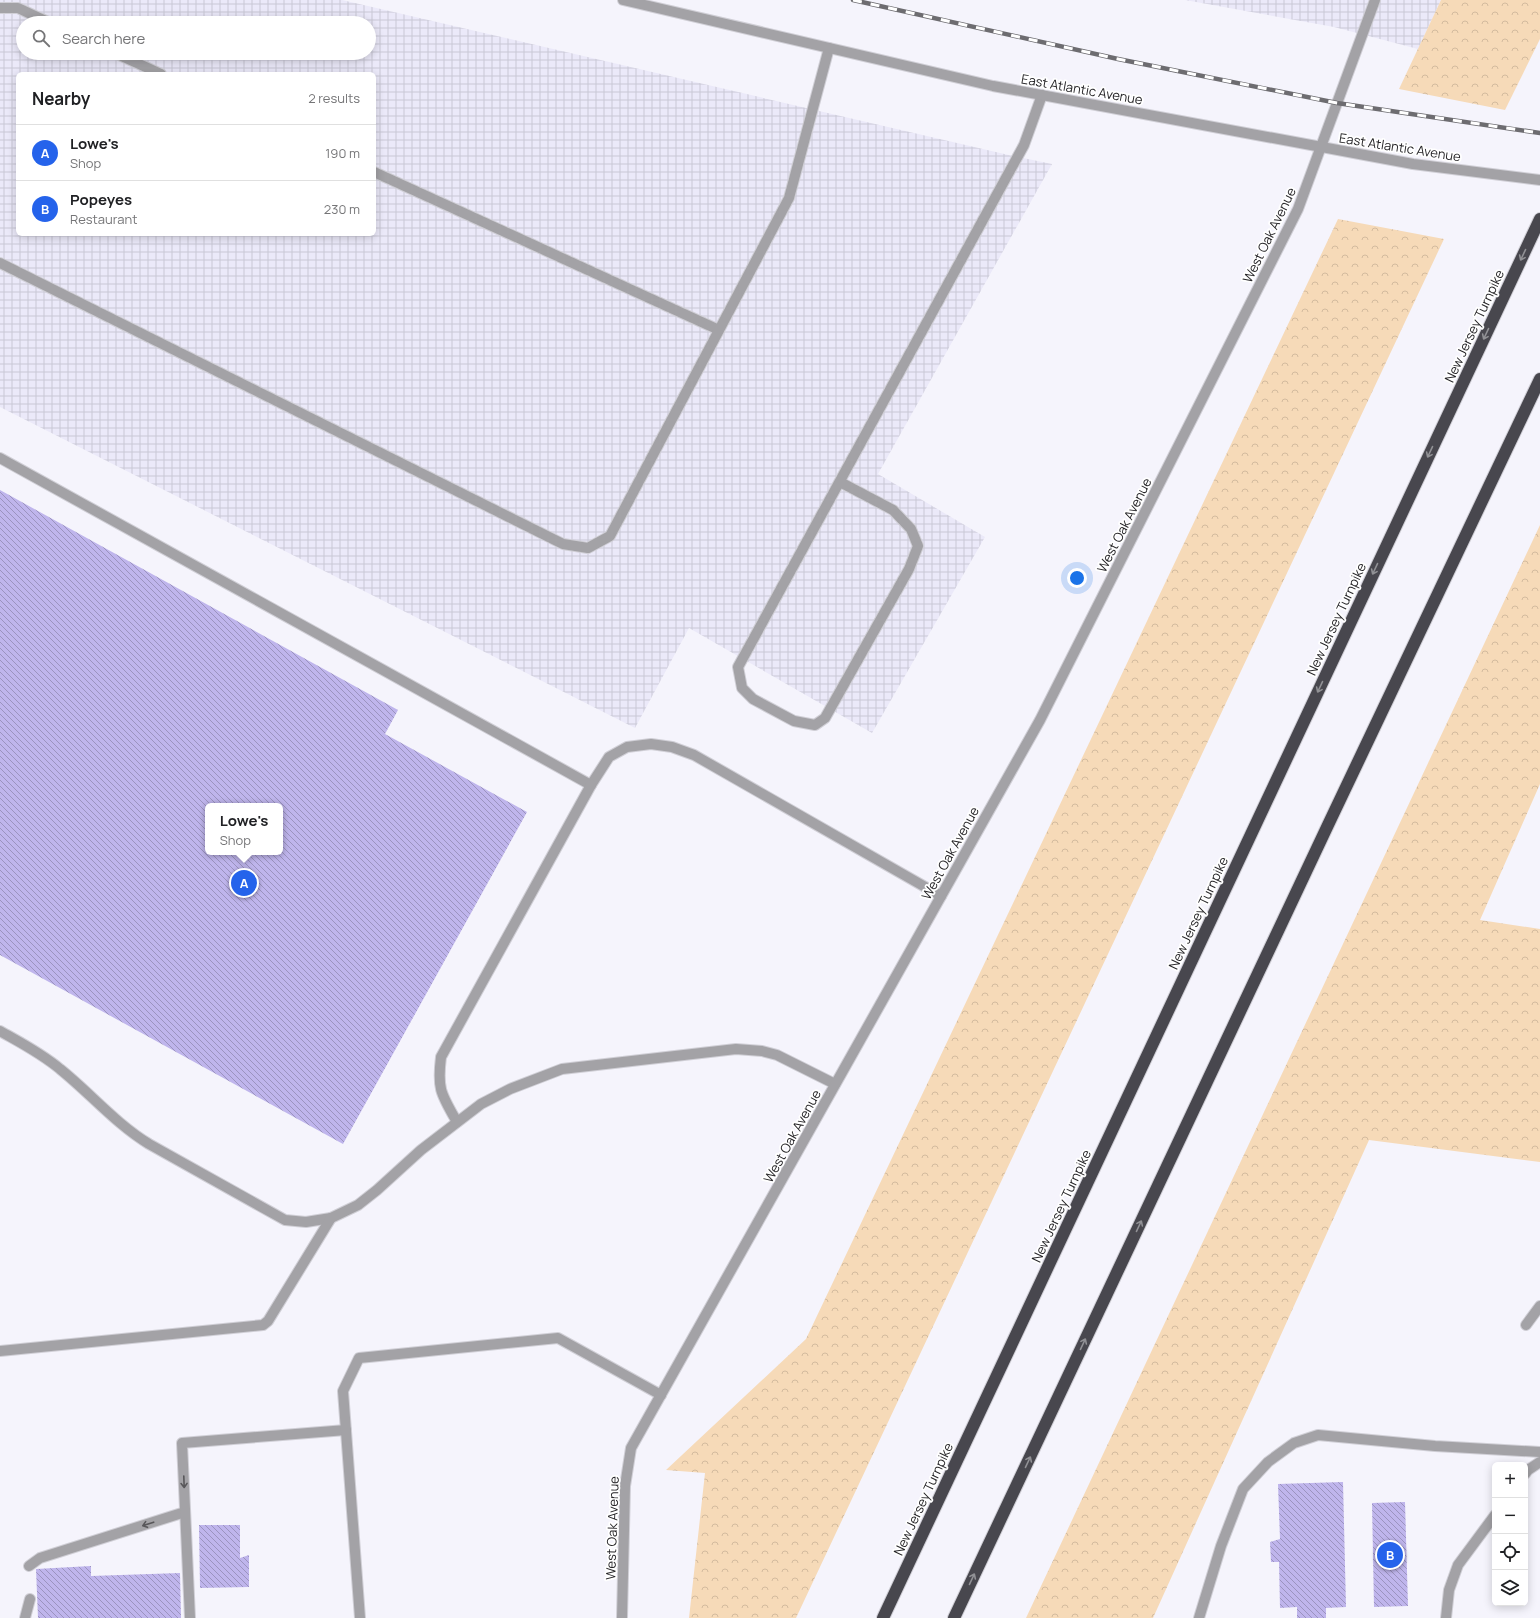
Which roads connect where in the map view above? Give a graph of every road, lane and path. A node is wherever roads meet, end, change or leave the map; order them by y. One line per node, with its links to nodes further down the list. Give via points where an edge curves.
1 (623, 0): 5 (street, East Atlantic Avenue)
2 (1375, 0): 9 (street, West Oak Avenue)
3 (0, 8): 4 (street, via 18,8)
4 (35, 16)
5 (829, 48): 8 (street, East Atlantic Avenue); 14 (street, via 789,198)
6 (130, 60): 7 (street)
7 (157, 72)
8 (1042, 95): 9 (street, East Atlantic Avenue); 17 (street, via 1024,145)
9 (1321, 147): 11 (street, East Atlantic Avenue, via 1413,164); 19 (street, West Oak Avenue, via 1298,209 1040,720)
10 (376, 173): 14 (street)
11 (1540, 180)
12 (1540, 219): 41 (highway, New Jersey Turnpike, one-way to 41)
13 (0, 263): 14 (street, via 563,544 588,548 610,536)
14 (719, 330)
15 (1540, 379): 36 (highway, one-way to 15)
16 (0, 458): 18 (street)
17 (840, 482): 17 (street, via 738,667 742,688 753,699 794,721 814,725 825,718 909,569 918,546 911,529 893,510)
18 (591, 785): 19 (street, via 609,757 627,747 651,744 672,747 694,755); 22 (street, via 441,1057 439,1084)
19 (941, 896): 21 (street, West Oak Avenue)
20 (0, 1031): 23 (street, via 41,1054 134,1134 150,1144 285,1220 306,1222)
21 (835, 1084): 22 (street, via 777,1055 736,1049 562,1069 510,1089 481,1104); 27 (street, West Oak Avenue)
22 (457, 1122): 23 (street, via 421,1150 378,1190 358,1205)
23 (331, 1218): 26 (street, via 268,1321 263,1325)
24 (1540, 1306): 25 (street)
25 (1526, 1325)
26 (0, 1351)
27 (661, 1395): 28 (street, via 558,1338 359,1358 343,1391); 40 (street, West Oak Avenue, via 631,1448 625,1486)
28 (346, 1430): 32 (street, one-way to 32, via 182,1444); 39 (street)
29 (1540, 1452): 42 (street, via 1435,1446 1318,1435 1294,1444 1268,1462 1243,1490)
30 (1540, 1462): 31 (street)
31 (1528, 1470)
32 (185, 1512): 34 (street, one-way to 34, via 40,1558); 38 (street)
33 (1492, 1519): 43 (street, via 1458,1565 1449,1590)
34 (29, 1566)
35 (30, 1599): 37 (street)
36 (955, 1616)
37 (25, 1618)
38 (190, 1618)
39 (360, 1618)
40 (622, 1618)
41 (883, 1618)
42 (1199, 1618)
43 (1446, 1618)

